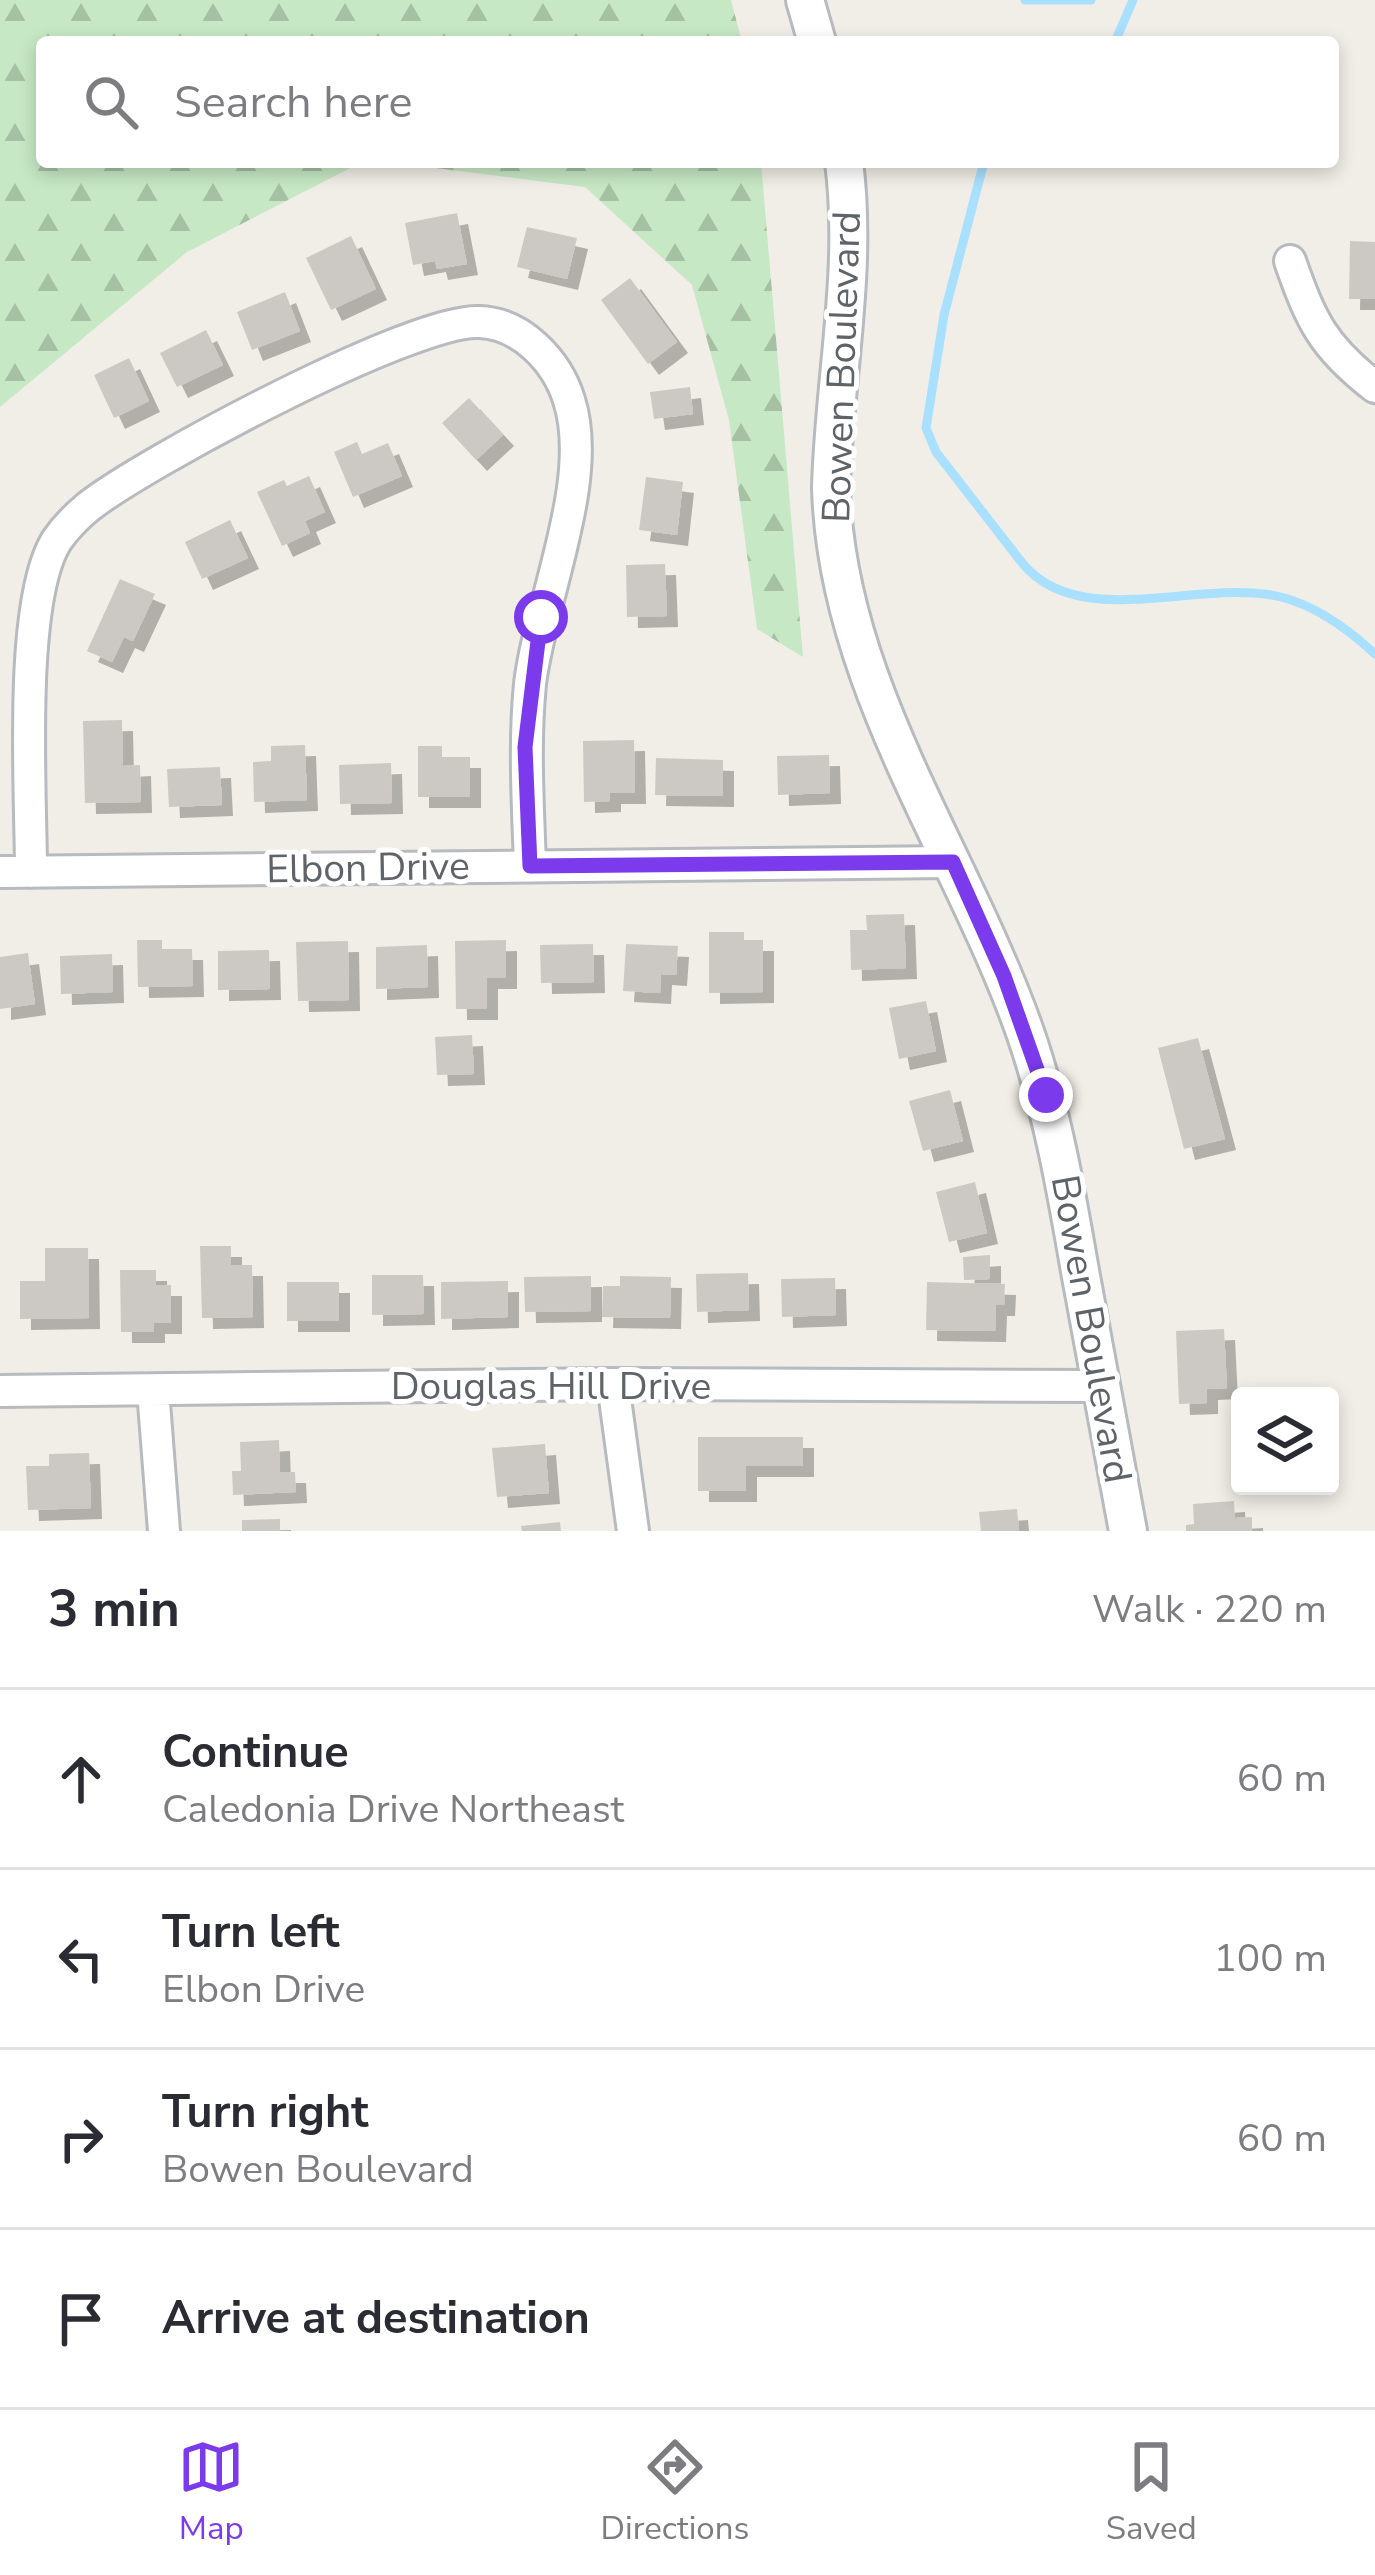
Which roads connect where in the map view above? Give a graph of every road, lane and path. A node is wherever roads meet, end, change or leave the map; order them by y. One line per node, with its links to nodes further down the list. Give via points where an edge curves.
1 (806, 0): 2 (street)
2 (816, 36)
3 (844, 168): 6 (street, Bowen Boulevard, via 849,248 832,521 858,647)
4 (1290, 261): 5 (street, via 1324,339)
5 (1375, 387)
6 (953, 862): 7 (street, Elbon Drive); 10 (street, Bowen Boulevard, via 1046,1095)
7 (530, 866): 8 (street, Elbon Drive); 8 (street, via 530,682 570,502 575,423 541,352 508,328 457,322 299,389 182,450 72,521 44,567 37,605)
8 (15, 872)
9 (613, 1384): 10 (street, Douglas Hill Drive); 11 (street, Douglas Hill Drive); 14 (street)
10 (1101, 1386): 15 (street, Bowen Boulevard)
11 (153, 1390): 12 (street, Douglas Hill Drive); 13 (street)
12 (0, 1391)
13 (164, 1531)
14 (633, 1531)
15 (1128, 1531)

